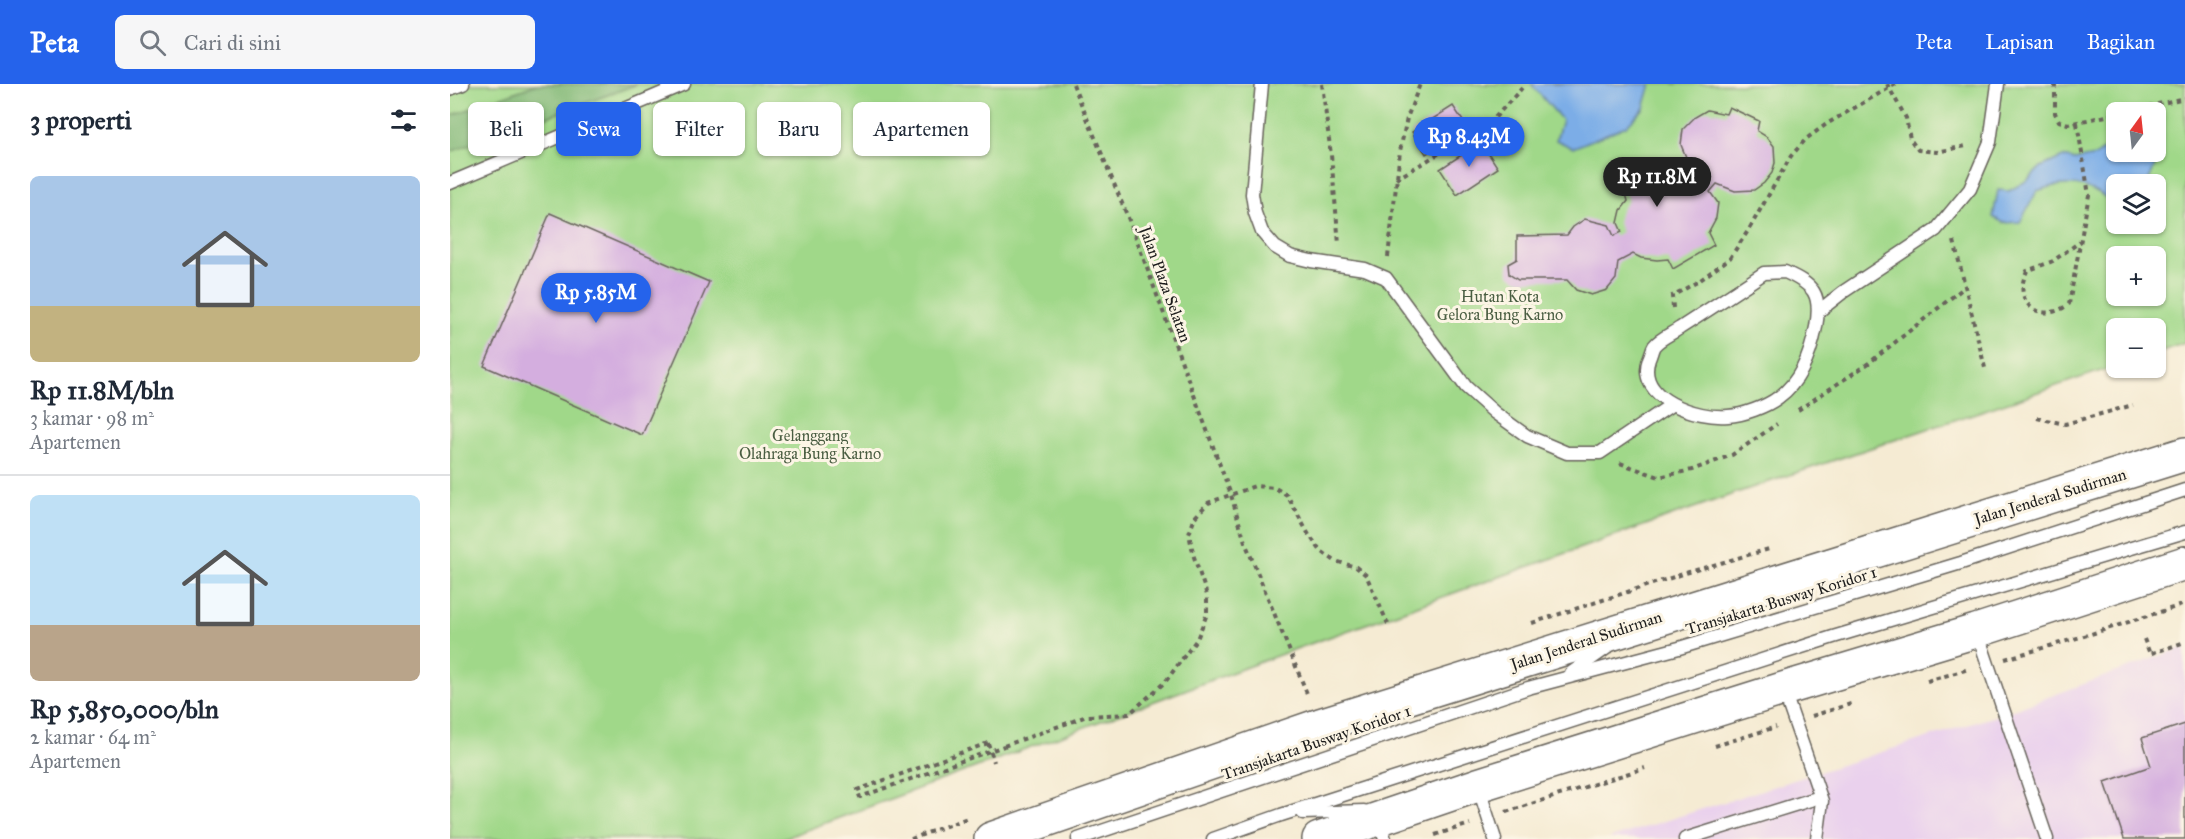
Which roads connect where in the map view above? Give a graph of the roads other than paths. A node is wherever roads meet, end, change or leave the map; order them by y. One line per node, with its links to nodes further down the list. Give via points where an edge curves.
1 (463, 84): 5 (lane)
2 (684, 84): 6 (lane)
3 (1262, 84): 8 (lane, via 1252,194 1262,232 1275,247 1290,256 1365,269 1386,278 1466,387 1527,436 1567,453 1600,453)
4 (1998, 84): 7 (lane, via 1990,142 1970,189 1936,230)
5 (450, 89)
6 (450, 183)
7 (1819, 311): 8 (lane, via 1811,351 1796,379 1778,397 1728,416 1702,416); 8 (lane, via 1817,294 1804,281 1785,272 1764,273 1654,346 1647,366 1652,387)
8 (1671, 405)
9 (2185, 454): 13 (main road, Jalan Jenderal Sudirman)
10 (2185, 490): 15 (lane, Transjakarta Busway Koridor 1, via 1679,648)
11 (2185, 532): 20 (lane, via 1833,638)
12 (2185, 563): 14 (main road)
13 (1650, 620): 15 (lane, via 1568,675); 22 (main road, Jalan Jenderal Sudirman, via 1320,724)
14 (1976, 631): 16 (main road); 29 (lane)
15 (1528, 688): 23 (lane, Transjakarta Busway Koridor 1)
16 (1784, 689): 17 (main road); 18 (lane)
17 (1478, 785): 19 (main road); 26 (lane)
18 (1820, 797): 27 (lane); 28 (lane)
19 (1417, 805): 20 (lane); 21 (main road)
20 (1281, 815): 24 (lane)
21 (1381, 829): 25 (main road)
22 (992, 839)
23 (1078, 839)
24 (1214, 839)
25 (1319, 839)
26 (1495, 839)
27 (1685, 839)
28 (1817, 839)
29 (2047, 839)

